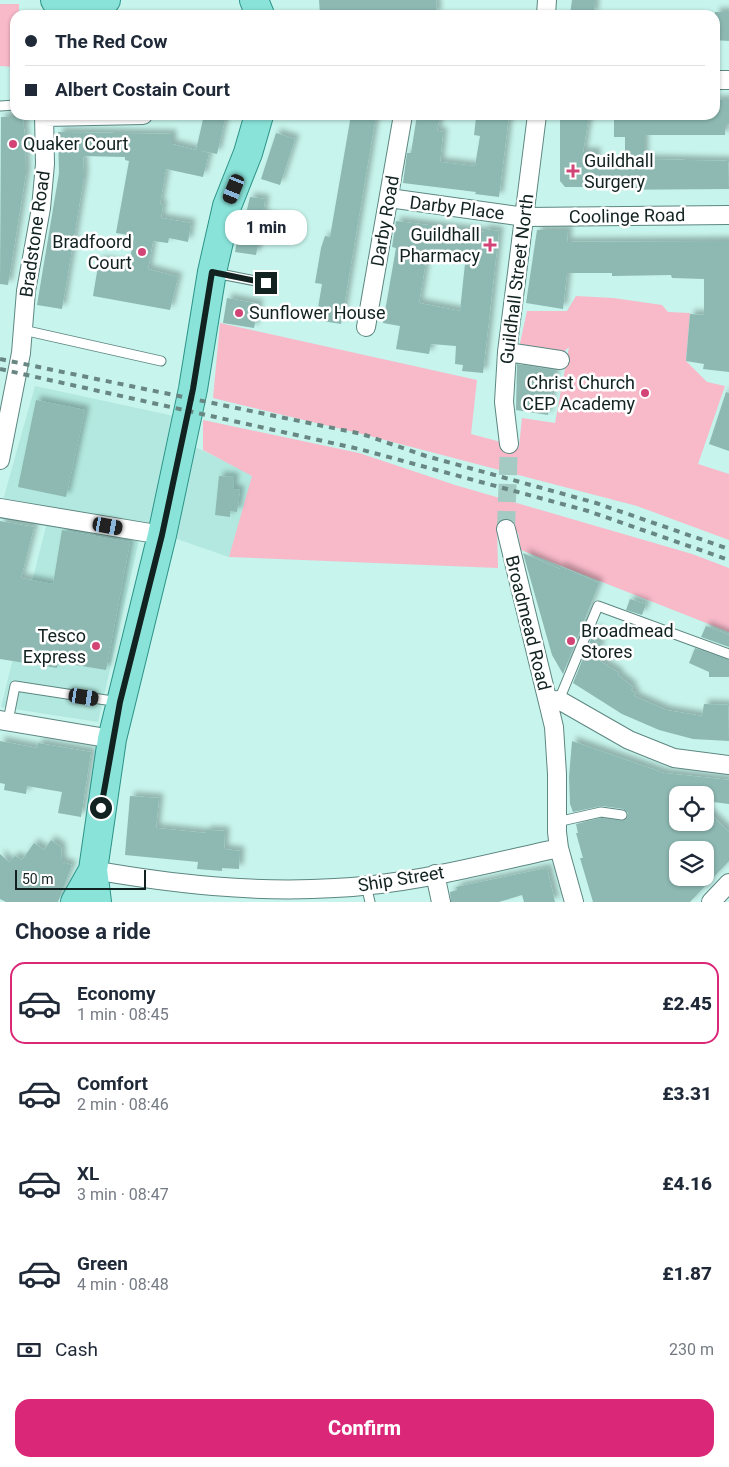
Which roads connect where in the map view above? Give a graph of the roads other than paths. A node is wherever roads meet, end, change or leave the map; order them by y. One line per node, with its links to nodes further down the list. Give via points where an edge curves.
1 (54, 0): 2 (main road, via 79,4)
2 (106, 0)
3 (44, 120): 13 (street, Bradstone Road, via 41,208 26,291)
4 (258, 120): 10 (main road, via 227,206)
5 (402, 120): 7 (street, Darby Road)
6 (536, 120): 9 (street, Guildhall Street North)
7 (389, 198): 9 (street, Darby Place); 12 (street, Darby Road)
8 (729, 215): 9 (street, Coolinge Road)
9 (525, 217): 14 (street, Guildhall Street North)
10 (212, 272): 11 (lane); 21 (main road, via 195,381)
11 (266, 283)
12 (366, 327)
13 (23, 330): 16 (lane); 18 (street, Bradstone Road)
14 (507, 352): 15 (street); 17 (street, Guildhall Street North, via 504,402)
15 (560, 360)
16 (161, 361)
17 (509, 444)
18 (0, 460)
19 (0, 508): 21 (street)
20 (506, 529): 23 (street, Broadmead Road)
21 (162, 535): 24 (main road)
22 (729, 654): 23 (lane, via 598,606)
23 (554, 701): 27 (street, Broadmead Road, via 629,740 674,758); 29 (street)
24 (120, 702): 25 (lane, via 15,686); 26 (main road)
25 (4, 720): 26 (street)
26 (112, 739): 31 (main road)
27 (729, 765)
28 (622, 815): 29 (lane, via 601,812)
29 (557, 822): 30 (street)
30 (559, 848): 32 (street, Ship Street); 38 (street)
31 (93, 870): 34 (street, Ship Street, via 200,886 270,890 336,888); 35 (main road); 36 (main road)
32 (435, 874): 34 (street, Ship Street); 37 (street)
33 (729, 883): 39 (street)
34 (368, 893)
35 (75, 902)
36 (97, 902)
37 (441, 902)
38 (574, 902)
39 (711, 902)

